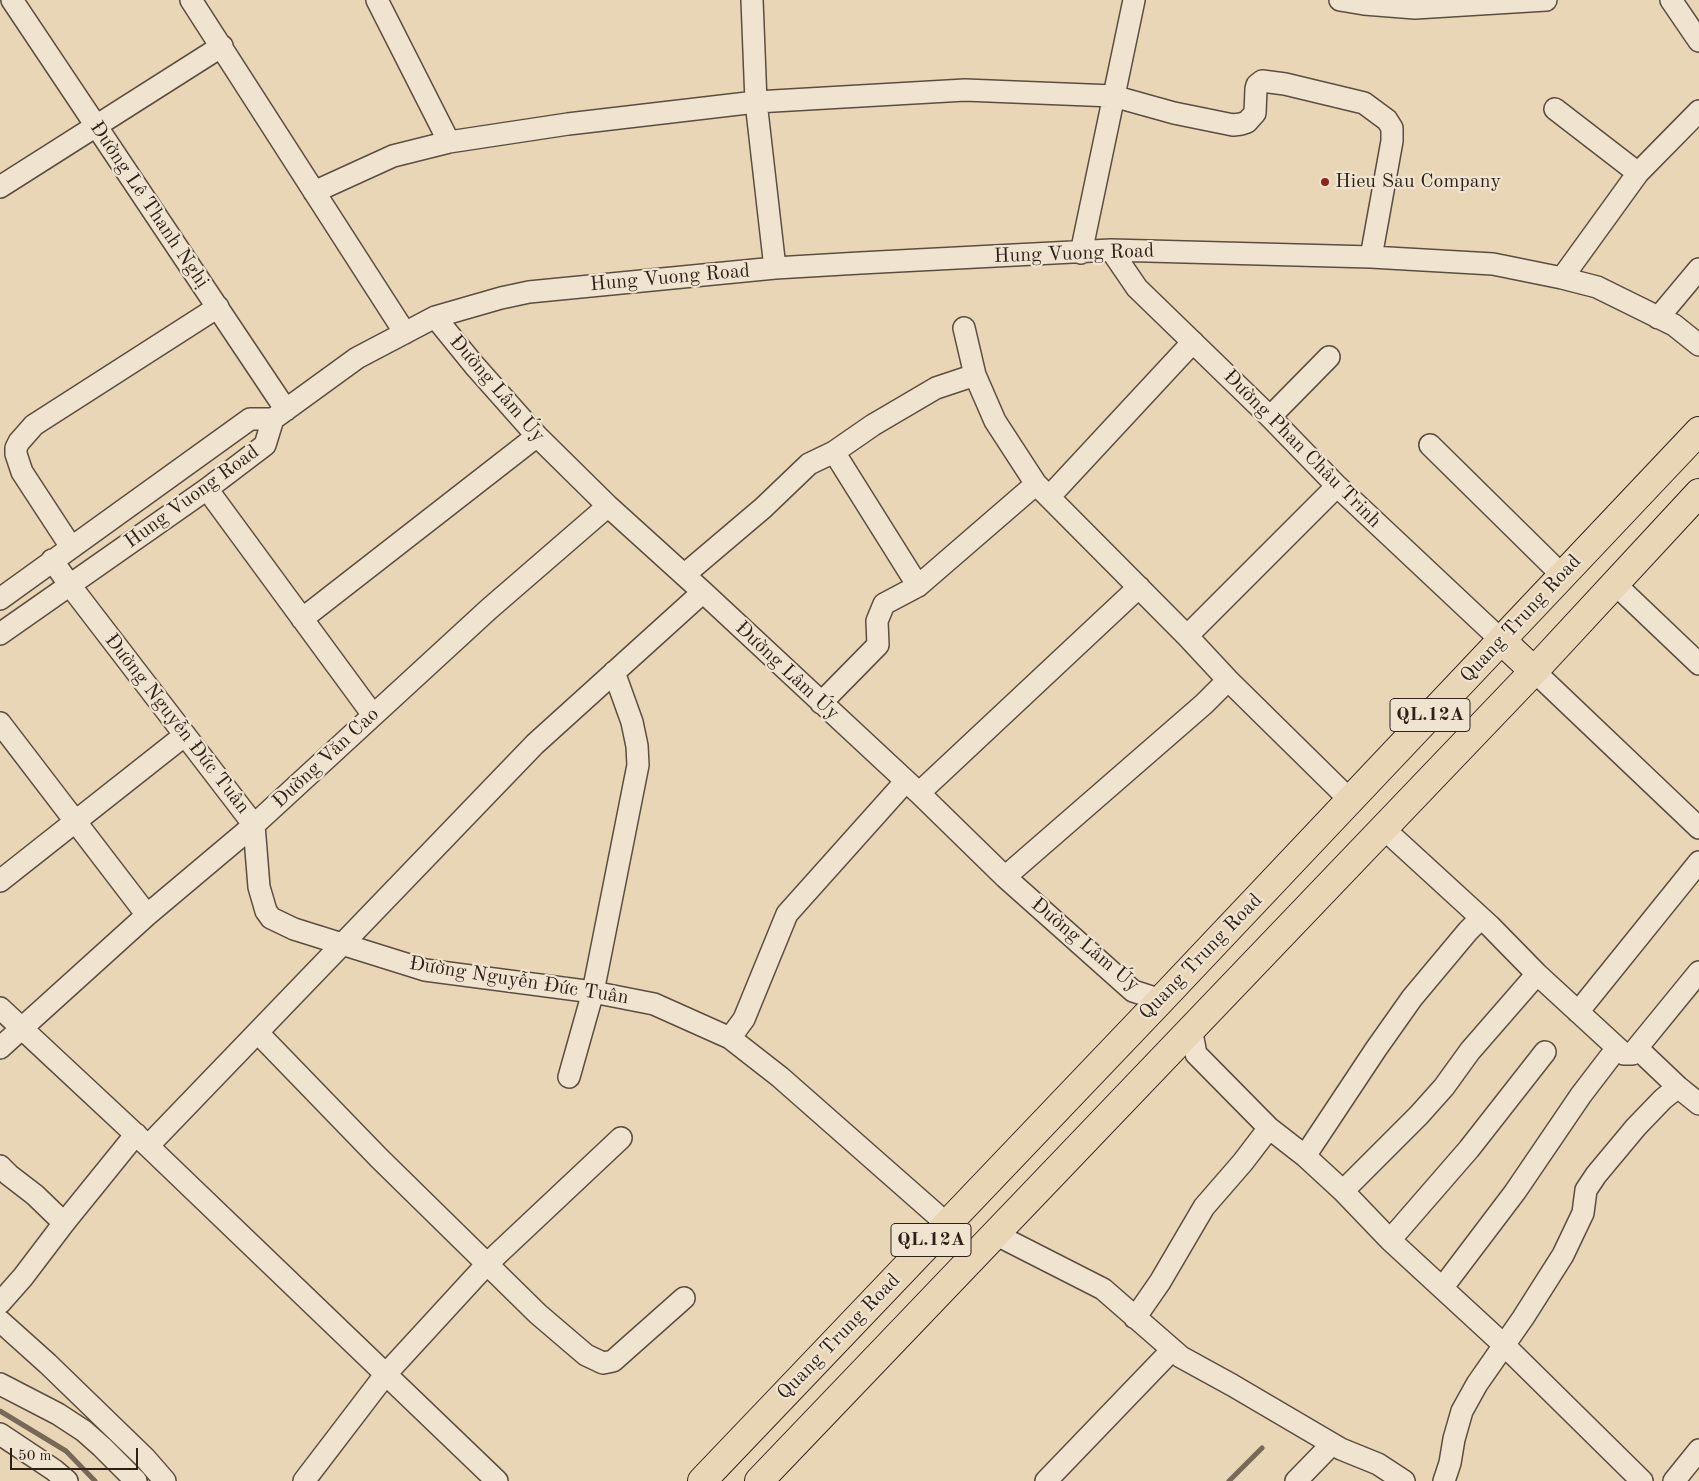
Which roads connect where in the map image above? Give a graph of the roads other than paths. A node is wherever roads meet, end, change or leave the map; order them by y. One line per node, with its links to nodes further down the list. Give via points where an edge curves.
1 (12, 0): 15 (street, Đường Lê Thanh Nghị)
2 (191, 0): 10 (street)
3 (378, 0): 16 (street)
4 (752, 0): 12 (street)
5 (1134, 0): 11 (street)
6 (1340, 0): 7 (street, via 1415,8)
7 (1546, 0)
8 (1671, 0): 9 (street)
9 (1699, 41)
10 (222, 46): 15 (street); 19 (street)
11 (1113, 96): 12 (street, via 965,90); 21 (street); 22 (street, via 1174,113 1233,124 1247,122 1253,117 1256,89 1262,81 1332,94 1372,107 1392,128 1392,141)
12 (756, 102): 16 (street); 23 (street)
13 (1556, 109): 17 (street)
14 (1699, 110): 17 (street)
15 (96, 126): 18 (street); 26 (street, Đường Lê Thanh Nghị)
16 (449, 142): 19 (street, via 393,156)
17 (1638, 173): 25 (street)
18 (0, 187)
19 (314, 192): 30 (street)
20 (1111, 250): 21 (street, Hung Vuong Road); 22 (street, Hung Vuong Road); 31 (street, Đường Phan Châu Trinh, via 1138,288)
21 (1081, 253): 23 (street, Hung Vuong Road)
22 (1371, 257): 25 (street, Hung Vuong Road, via 1493,264)
23 (775, 268): 27 (street, Hung Vuong Road, via 529,292)
24 (1699, 270): 28 (street)
25 (1562, 278): 28 (street, Hung Vuong Road, via 1597,287)
26 (218, 307): 35 (street, Đường Lê Thanh Nghị); 46 (street, via 34,425 19,442 16,454 22,472)
27 (436, 317): 30 (street, Hung Vuong Road); 38 (street, Đường Lâm Úy)
28 (1658, 318): 32 (street, Hung Vuong Road, via 1674,325)
29 (964, 328): 34 (street)
30 (405, 333): 35 (street, Hung Vuong Road, via 356,358)
31 (1193, 342): 36 (street, Đường Phan Châu Trinh); 43 (street)
32 (1699, 345)
33 (1328, 357): 36 (street)
34 (975, 375): 40 (street, via 936,388 873,424); 43 (street, via 995,421)
35 (279, 414): 42 (street, Hung Vuong Road, via 265,445); 46 (street, Hung Vuong Road, via 250,419)
36 (1270, 417): 41 (street, Đường Phan Châu Trinh)
37 (1699, 431): 49 (highway, Quang Trung Road / QL.12A)
38 (537, 436): 45 (street, Đường Lâm Úy); 56 (street)
39 (1430, 445): 49 (street)
40 (834, 452): 48 (street, via 810,464); 52 (street)
41 (1337, 486): 58 (street); 59 (street, Đường Phan Châu Trinh)
42 (206, 489): 50 (street, Hung Vuong Road); 56 (street)
43 (1042, 490): 52 (street); 53 (street)
44 (1699, 492): 51 (highway, Quang Trung Road / QL.12A)
45 (608, 506): 48 (street, Đường Lâm Úy); 65 (street, Đường Văn Cao)
46 (71, 547): 47 (street, Hung Vuong Road)
47 (52, 560): 50 (street, Đường Nguyễn Đức Tuân); 55 (street, Hung Vuong Road)
48 (684, 575): 54 (street, Đường Lâm Úy)
49 (1562, 575): 59 (highway, Quang Trung Road / QL.12A)
50 (69, 584): 57 (street, Hung Vuong Road); 67 (street, Đường Nguyễn Đức Tuân)
51 (1614, 584): 60 (street); 61 (highway, Quang Trung Road / QL.12A)
52 (918, 586): 64 (street, via 884,604 876,621 878,645)
53 (1139, 587): 58 (street); 68 (street)
54 (703, 592): 62 (street); 64 (street, Đường Lâm Úy)
55 (0, 598)
56 (302, 619): 65 (street)
57 (0, 634)
58 (1187, 636): 63 (street)
59 (1501, 640): 61 (highway); 69 (highway, Quang Trung Road / QL.12A)
60 (1699, 664)
61 (1534, 671): 72 (highway, Quang Trung Road / QL.12A); 73 (street)
62 (614, 672): 79 (street, via 535,744); 82 (street, via 632,722 638,765)
63 (1228, 680): 69 (street); 75 (street)
64 (821, 703): 68 (street, Đường Lâm Úy)
65 (373, 715): 71 (street, Đường Văn Cao)
66 (0, 723): 70 (street)
67 (185, 735): 70 (street); 71 (street, Đường Nguyễn Đức Tuân)
68 (913, 787): 75 (street, Đường Lâm Úy); 89 (street, via 787,914 744,1019)
69 (1350, 800): 83 (highway, Quang Trung Road / QL.12A)
70 (76, 822): 76 (street); 77 (street)
71 (254, 825): 77 (street, Đường Văn Cao); 79 (street, Đường Nguyễn Đức Tuân, via 258,887 271,918)
72 (1383, 828): 78 (street); 86 (highway, Quang Trung Road / QL.12A)
73 (1699, 828)
74 (1699, 862): 85 (street)
75 (1005, 877): 83 (street, Đường Lâm Úy, via 1133,991)
76 (0, 881)
77 (147, 915): 87 (street, Đường Văn Cao)
78 (1481, 918): 81 (street); 99 (street, via 1412,998)
79 (343, 945): 82 (street, Đường Nguyễn Đức Tuân, via 425,970); 88 (street)
80 (1699, 972): 91 (street)
81 (1537, 974): 85 (street); 101 (street, via 1419,1116)
82 (592, 992): 89 (street, Đường Nguyễn Đức Tuân, via 654,1004); 93 (street)
83 (1161, 1000): 86 (highway); 103 (highway, Quang Trung Road / QL.12A)
84 (0, 1008): 87 (street)
85 (1578, 1012): 91 (street)
86 (1191, 1028): 96 (street, via 1196,1054); 104 (highway, Quang Trung Road / QL.12A)
87 (22, 1029): 90 (street, Đường Văn Cao); 98 (street)
88 (258, 1033): 98 (street); 106 (street)
89 (730, 1038): 103 (street, Đường Nguyễn Đức Tuân, via 780,1077)
90 (0, 1048)
91 (1627, 1048): 94 (street); 107 (street, via 1581,1095 1510,1199)
92 (1545, 1052): 105 (street, via 1469,1149)
93 (569, 1077)
94 (1678, 1087): 95 (street); 112 (street, via 1636,1127 1586,1190 1583,1213 1564,1255)
95 (1699, 1104)
96 (1269, 1128): 99 (street); 110 (street, via 1204,1207)
97 (620, 1138): 106 (street)
98 (142, 1140): 102 (street); 114 (street)
99 (1305, 1156): 101 (street)
100 (0, 1166): 102 (street)
101 (1342, 1191): 105 (street)
102 (64, 1223): 109 (street)
103 (947, 1224): 124 (highway, Quang Trung Road / QL.12A)
104 (995, 1234): 110 (street, via 1102,1289); 125 (highway, Quang Trung Road / QL.12A)
105 (1390, 1240): 107 (street)
106 (487, 1264): 108 (street, via 586,1356 603,1363 613,1361); 114 (street)
107 (1443, 1287): 112 (street)
108 (684, 1298)
109 (0, 1303)
110 (1135, 1318): 113 (street)
111 (0, 1320): 121 (street)
112 (1504, 1345): 129 (street, via 1462,1411); 130 (street)
113 (1172, 1350): 117 (street); 126 (street)
114 (385, 1375): 122 (street); 123 (street)
115 (0, 1384): 120 (street, via 84,1431)
116 (0, 1434): 119 (street)
117 (1332, 1444): 127 (street); 128 (street, via 1378,1464)
118 (1699, 1450): 131 (street)
119 (67, 1481)
120 (136, 1481)
121 (165, 1481)
122 (304, 1481)
123 (498, 1481)
124 (702, 1481)
125 (759, 1481)
126 (1046, 1481)
127 (1296, 1481)
128 (1404, 1481)
129 (1444, 1481)
130 (1642, 1481)
131 (1674, 1481)

